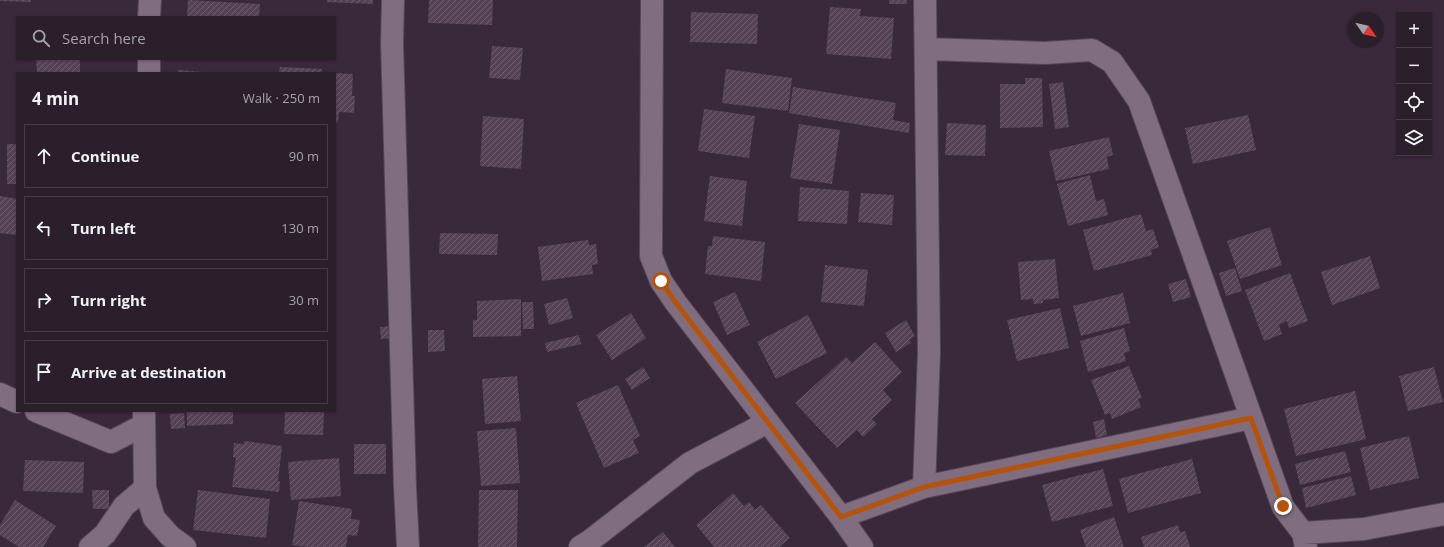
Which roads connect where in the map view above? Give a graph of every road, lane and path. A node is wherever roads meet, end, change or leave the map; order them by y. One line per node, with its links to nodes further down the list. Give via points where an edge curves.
1 (150, 0): 5 (street)
2 (393, 0): 22 (street, via 392,51)
3 (652, 0): 14 (street, via 652,256 661,281 676,303)
4 (925, 0): 6 (street)
5 (149, 16)
6 (926, 48): 13 (street, via 1045,53 1092,50 1112,62 1139,102); 15 (street, via 929,352)
7 (149, 60): 8 (street)
8 (149, 72)
9 (0, 394): 10 (street)
10 (16, 402)
11 (38, 412): 12 (street, via 111,442)
12 (144, 418): 16 (street)
13 (1251, 418): 15 (street); 19 (street, via 1283,506)
14 (768, 422): 18 (street); 23 (street, via 690,463)
15 (924, 487): 18 (street)
16 (145, 488): 20 (street, via 124,506 105,534); 21 (street, via 154,518 170,536)
17 (1444, 514): 19 (street)
18 (841, 517): 24 (street)
19 (1304, 540)
20 (90, 547)
21 (186, 547)
22 (408, 547)
23 (580, 547)
24 (862, 547)

